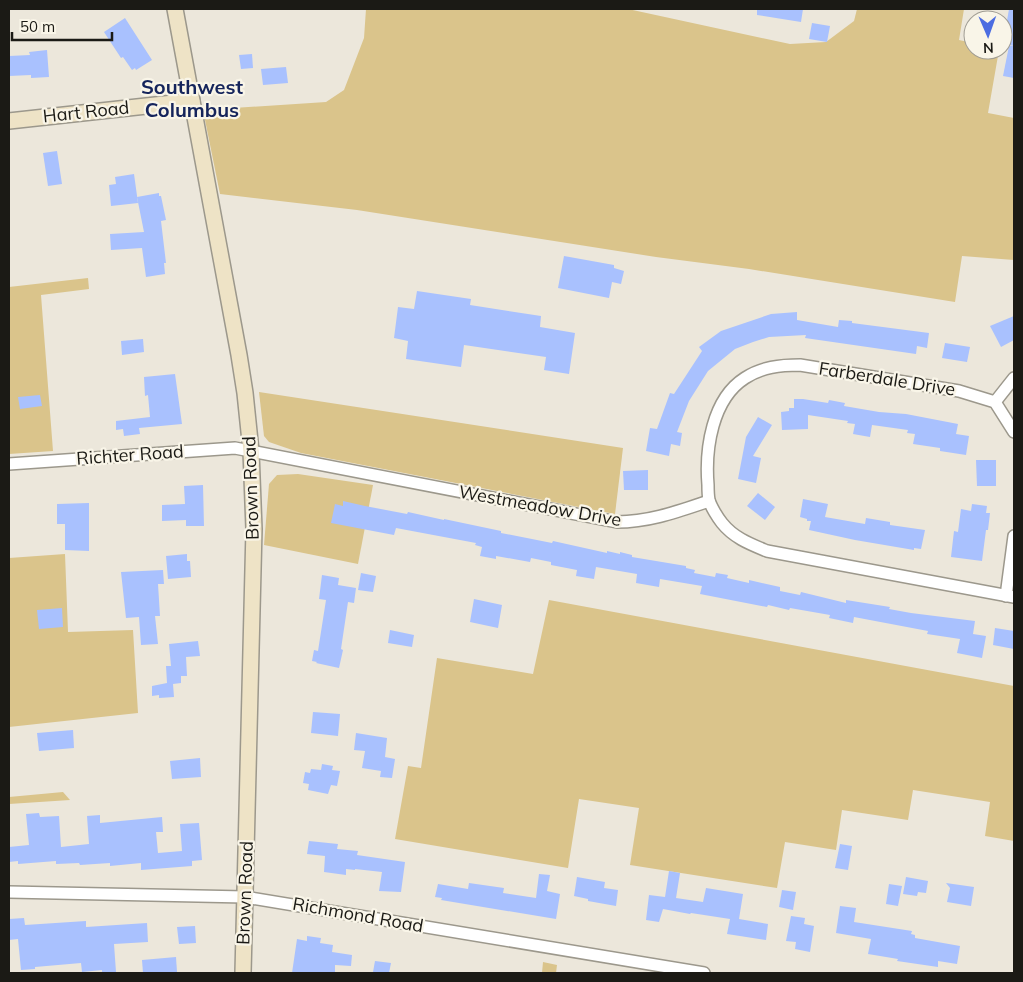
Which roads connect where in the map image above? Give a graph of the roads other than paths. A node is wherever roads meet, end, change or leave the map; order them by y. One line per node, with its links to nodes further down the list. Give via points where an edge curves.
1 (175, 9): 2 (main road, Brown Road)
2 (192, 101): 3 (main road, Hart Road); 7 (main road, Brown Road, via 239,355)
3 (9, 121)
4 (1014, 378): 5 (street)
5 (995, 402): 6 (street); 9 (street, Farberdale Drive, via 959,391 800,365 762,369 744,378 730,391 719,409 706,463)
6 (1014, 432)
7 (251, 451): 8 (street, Richter Road, via 235,448); 9 (street, Westmeadow Drive, via 617,522 648,520); 13 (main road, Brown Road, via 254,547)
8 (9, 464)
9 (709, 501): 11 (street, via 722,523 739,539 767,552)
10 (1014, 536): 11 (street)
11 (1010, 597)
12 (9, 892): 13 (street, Richmond Road)
13 (245, 896): 14 (main road, Brown Road); 15 (street, Richmond Road)
14 (243, 973)
15 (704, 973)

